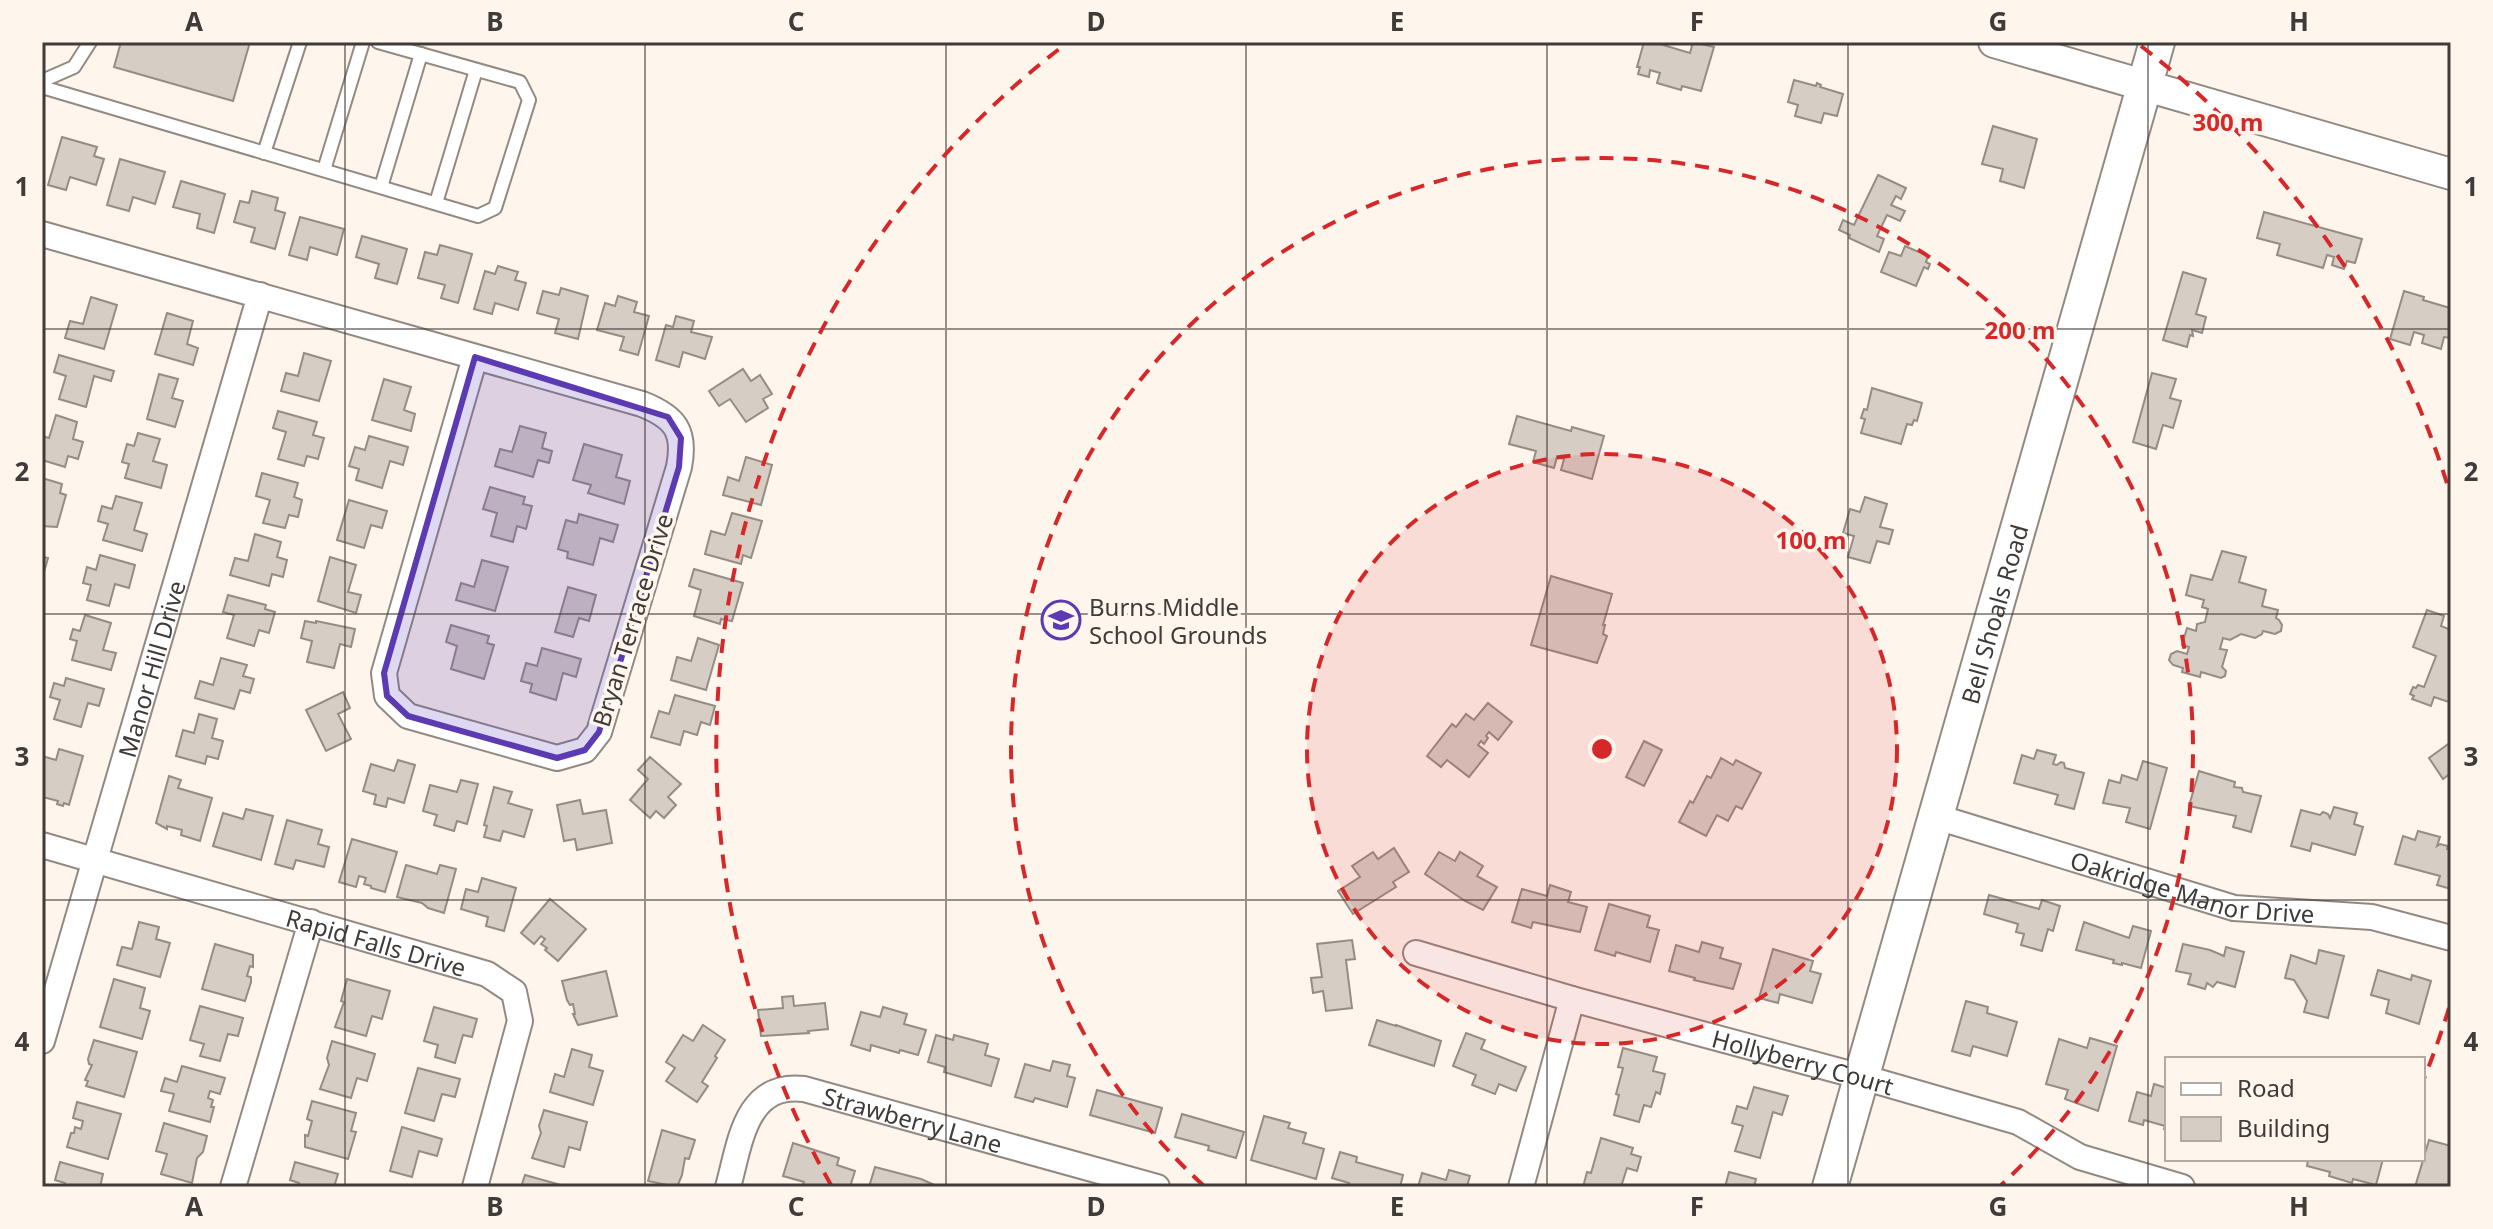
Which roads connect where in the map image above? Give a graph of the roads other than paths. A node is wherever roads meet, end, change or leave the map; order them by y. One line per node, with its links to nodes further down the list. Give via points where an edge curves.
1 (90, 42): 9 (lane, via 74,67)
2 (300, 42): 12 (lane)
3 (363, 42): 13 (lane)
4 (378, 42): 7 (lane)
5 (1994, 42): 10 (street)
6 (2157, 42): 10 (main road, Bell Shoals Road)
7 (421, 54): 8 (lane); 15 (lane)
8 (476, 70): 16 (lane); 16 (lane, via 520,82 529,100 495,208 478,216)
9 (42, 81)
10 (2145, 85): 14 (street); 20 (main road, Bell Shoals Road)
11 (42, 87): 12 (lane)
12 (264, 153): 13 (lane)
13 (324, 170): 15 (lane)
14 (2451, 174)
15 (381, 187): 16 (lane)
16 (436, 203)
17 (43, 239): 18 (street, Bryan Terrace Drive)
18 (260, 295): 19 (street, Bryan Terrace Drive); 22 (street, Manor Hill Drive)
19 (475, 357): 19 (street, Bryan Terrace Drive, via 642,404 668,417 681,438 679,467 599,732 585,750 557,758 408,716 387,696 384,673)
20 (1937, 817): 24 (street, Oakridge Manor Drive, via 2234,908 2372,917); 28 (main road, Bell Shoals Road)
21 (42, 845): 22 (street, Rapid Falls Drive)
22 (93, 860): 23 (street, Rapid Falls Drive); 27 (street, Manor Hill Drive)
23 (311, 922): 29 (street); 30 (street, Rapid Falls Drive, via 487,974 514,992 520,1021)
24 (2451, 938)
25 (1416, 953): 26 (street, Hollyberry Court)
26 (1572, 999): 28 (street, Hollyberry Court); 33 (street)
27 (42, 1041)
28 (1862, 1077): 34 (main road, Bell Shoals Road); 35 (street, Hollyberry Court, via 2018,1122 2080,1157)
29 (233, 1187)
30 (475, 1187)
31 (728, 1187): 32 (street, Strawberry Lane, via 753,1110 762,1098 791,1087)
32 (1157, 1187)
33 (1521, 1187)
34 (1830, 1187)
35 (2182, 1187)

